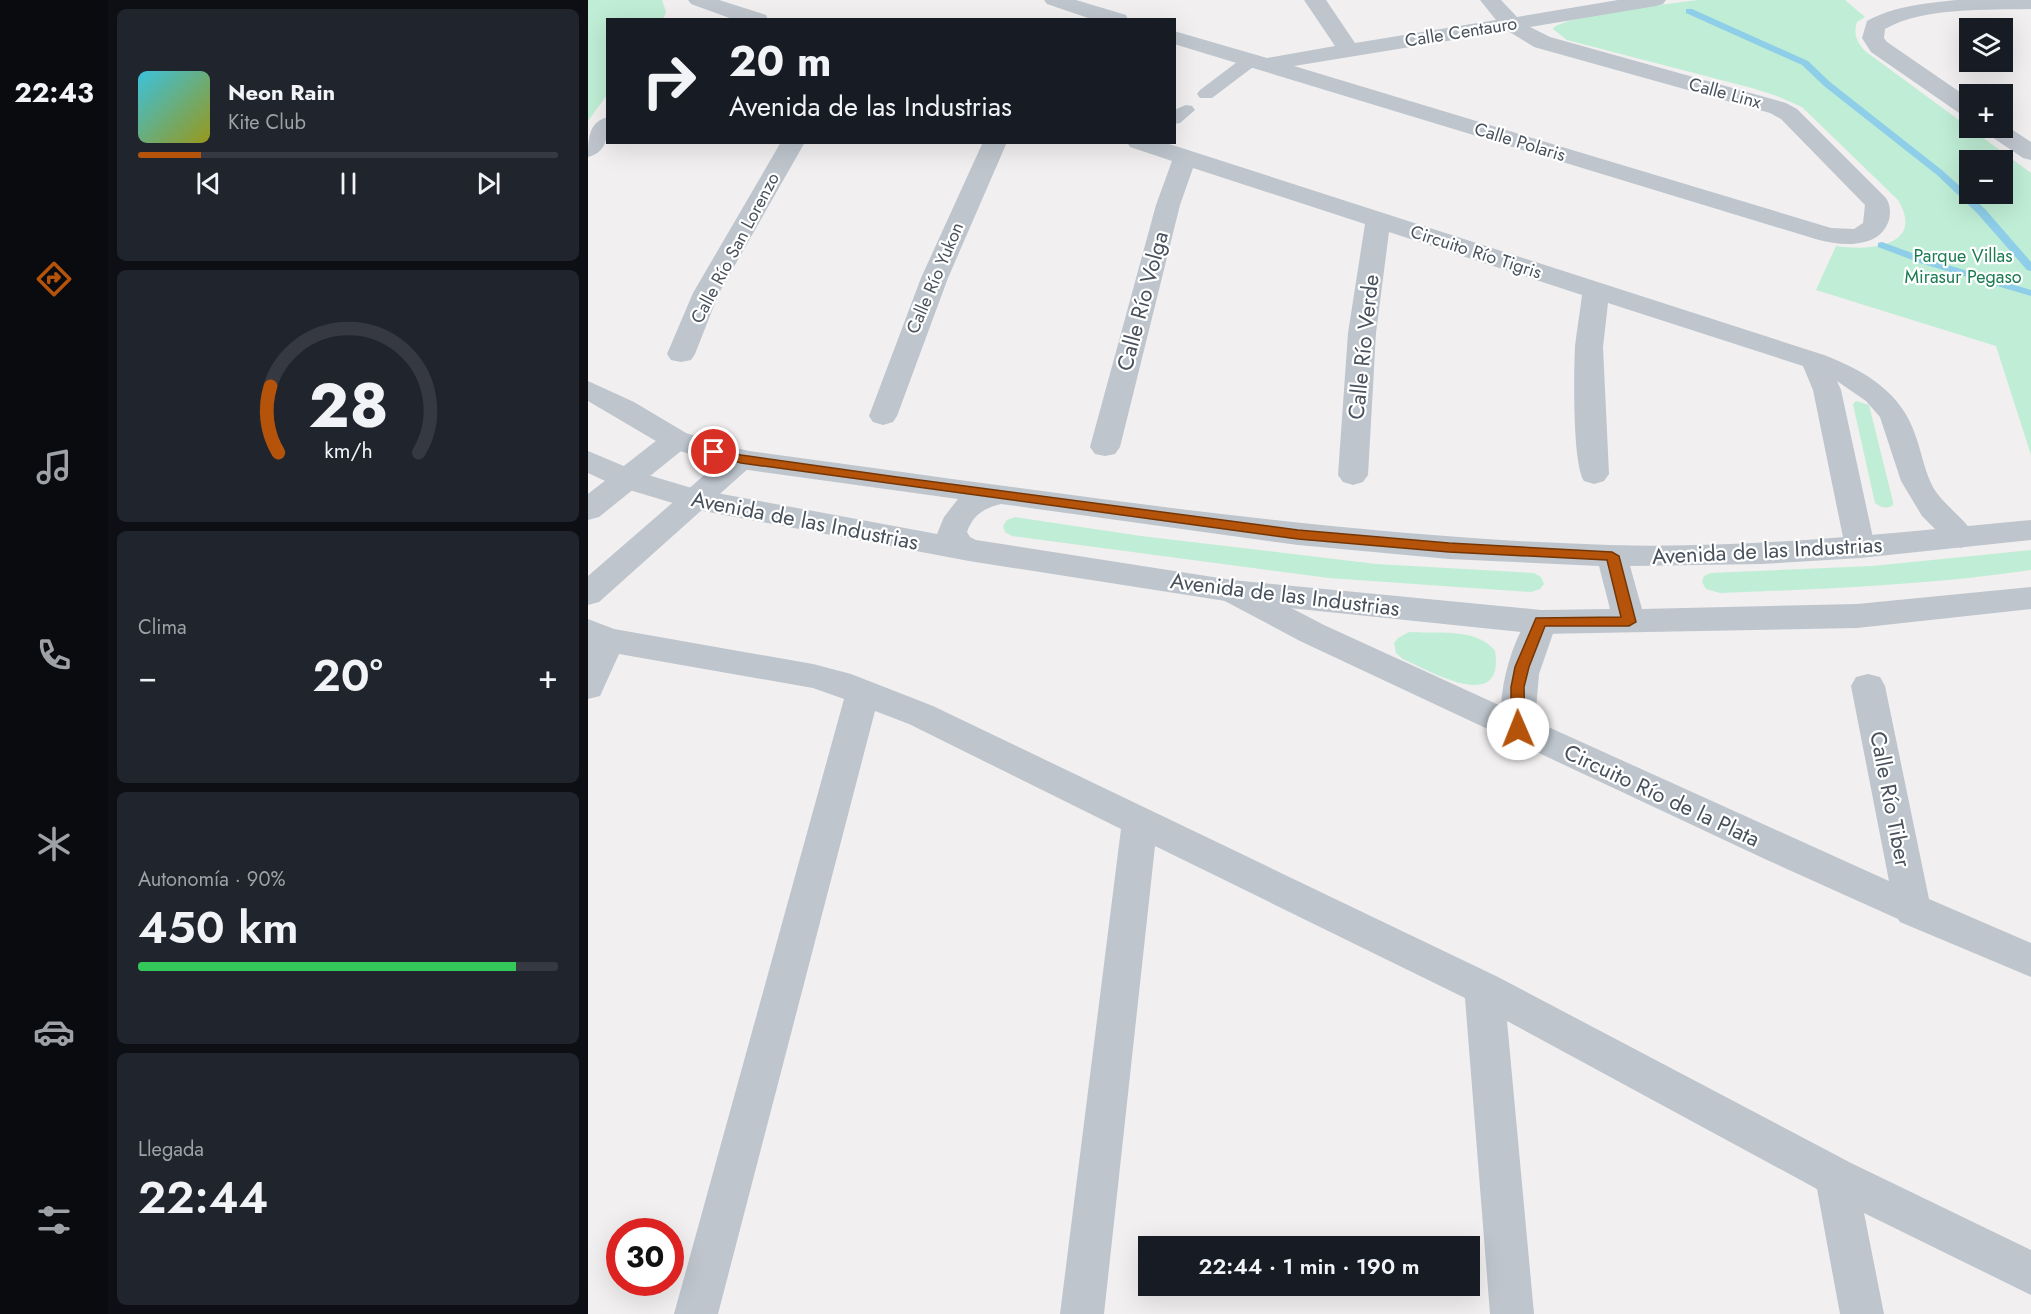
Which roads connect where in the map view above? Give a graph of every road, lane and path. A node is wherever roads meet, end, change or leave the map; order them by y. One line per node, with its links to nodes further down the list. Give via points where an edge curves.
1 (1054, 0): 11 (street)
2 (1118, 0): 12 (street)
3 (1315, 0): 15 (street)
4 (1490, 0): 13 (street, Calle Linx)
5 (1656, 0): 13 (street, Calle Centauro)
6 (700, 1): 9 (street); 10 (street)
7 (2021, 3): 8 (street); 18 (street, via 1897,16 1875,26 1873,38 1879,47)
8 (2031, 16)
9 (689, 18)
10 (752, 18)
11 (1112, 18)
12 (1126, 18)
13 (1511, 24): 15 (street, Calle Centauro); 28 (street, Calle Linx, via 1542,42 1789,114 1877,203 1880,215)
14 (1176, 38): 16 (street, Calle Polaris)
15 (1349, 51): 16 (street, Calle Centauro)
16 (1259, 62): 17 (lane); 28 (street, Calle Polaris, via 1808,229 1843,237)
17 (1206, 94)
18 (1959, 102)
19 (606, 127): 24 (street)
20 (2009, 138): 25 (street)
21 (792, 144): 30 (street, Calle Río San Lorenzo, via 706,293)
22 (994, 144): 33 (street, Calle Río Yukon, via 906,347)
23 (1146, 144): 26 (street, Circuito Río Tigris)
24 (588, 150)
25 (2031, 153)
26 (1185, 158): 27 (street, Circuito Río Tigris); 35 (street, Calle Río Volga, via 1168,205)
27 (1378, 220): 29 (street, Circuito Río Tigris); 39 (street, Calle Río Verde, via 1362,333)
28 (1867, 233)
29 (1596, 291): 31 (street, Circuito Río Tigris); 38 (street, via 1589,346)
30 (681, 354)
31 (1814, 361): 45 (street, Circuito Río Tigris, via 1854,378 1884,402 1900,431 1918,487 1936,513); 46 (street, via 1827,390)
32 (588, 390): 34 (street, Avenida de las Industrias)
33 (883, 416)
34 (676, 440): 36 (street, Avenida de las Industrias); 40 (street)
35 (1105, 447)
36 (741, 459): 41 (street, Avenida de las Industrias); 42 (street)
37 (588, 462): 40 (street, Avenida de las Industrias)
38 (1594, 474)
39 (1353, 475)
40 (627, 479): 42 (street, Avenida de las Industrias); 43 (street)
41 (999, 495): 47 (street, via 968,505 956,519 952,532 958,544); 48 (street, Avenida de las Industrias, via 1298,535)
42 (693, 500): 47 (street, Avenida de las Industrias); 50 (street)
43 (588, 510)
44 (2031, 530): 45 (street, Avenida de las Industrias)
45 (1961, 537): 46 (street, Avenida de las Industrias)
46 (1860, 547): 48 (street, Avenida de las Industrias, via 1762,554)
47 (969, 550): 49 (street, Avenida de las Industrias)
48 (1612, 556): 53 (street)
49 (1232, 591): 52 (street, Avenida de las Industrias); 58 (street, Circuito Río de la Plata, via 1312,633)
50 (588, 594)
51 (2031, 598): 53 (street, Avenida de las Industrias, via 1857,615)
52 (1541, 622): 53 (street, Avenida de las Industrias); 58 (street, via 1522,667)
53 (1629, 622)
54 (598, 635): 56 (street); 57 (street, via 813,676)
55 (1868, 686): 60 (street, Calle Río Tiber)
56 (588, 687)
57 (863, 692): 59 (street, via 921,715); 65 (street)
58 (1518, 729): 60 (street, Circuito Río de la Plata)
59 (1140, 822): 62 (street); 66 (street)
60 (1913, 911): 61 (street, Circuito Río de la Plata)
61 (2031, 961)
62 (1484, 989): 63 (street); 67 (street)
63 (1836, 1177): 64 (street); 68 (street)
64 (2031, 1273)
65 (696, 1314)
66 (1082, 1314)
67 (1512, 1314)
68 (1862, 1314)

